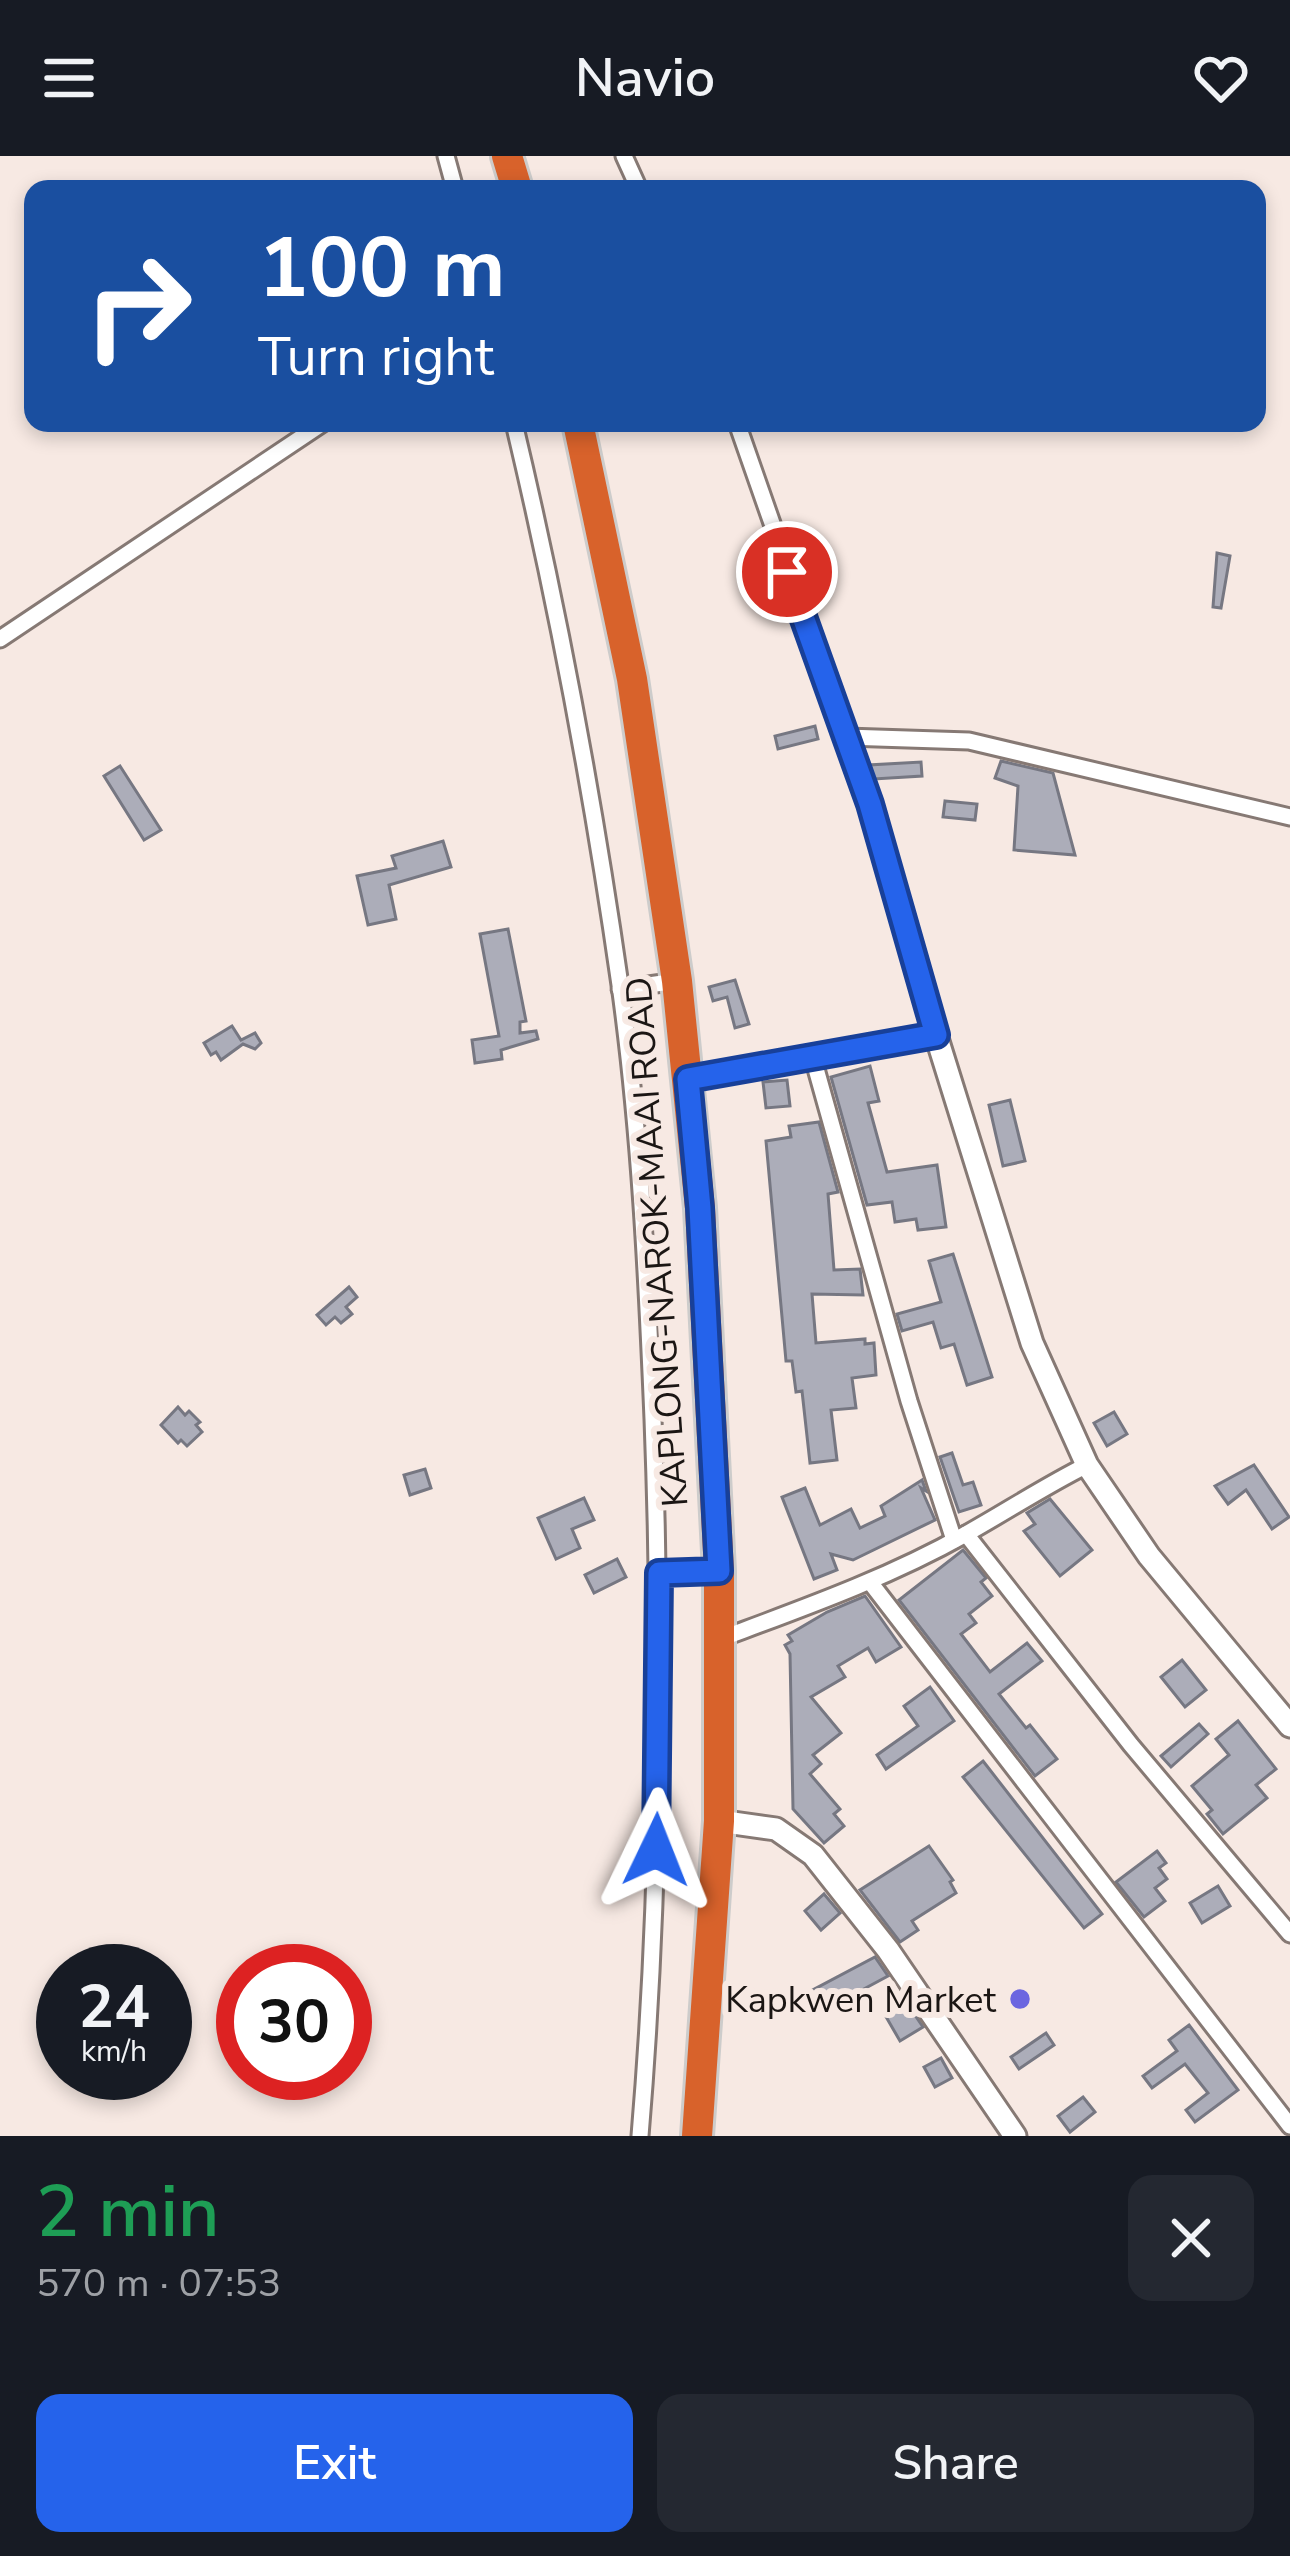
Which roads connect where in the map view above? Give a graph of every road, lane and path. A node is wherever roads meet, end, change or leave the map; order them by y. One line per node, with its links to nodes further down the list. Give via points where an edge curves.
1 (310, 432): 5 (street)
2 (516, 432): 9 (street, via 589,790)
3 (580, 432): 8 (highway, KAPLONG-NAROK-MAAI ROAD, via 632,679)
4 (739, 432): 6 (street)
5 (0, 639)
6 (846, 737): 7 (street, via 969,740); 10 (street)
7 (1290, 817)
8 (677, 981): 9 (street); 12 (highway, KAPLONG-NAROK-MAAI ROAD)
9 (620, 989): 16 (street, via 647,1262)
10 (936, 1035): 11 (street); 13 (street, via 1032,1343)
11 (813, 1058): 12 (street); 14 (street, via 908,1401)
12 (688, 1079): 15 (highway, KAPLONG-NAROK-MAAI ROAD)
13 (1087, 1465): 14 (street); 19 (street, via 1149,1556)
14 (960, 1537): 17 (street); 21 (street)
15 (719, 1571): 16 (street); 18 (highway, KAPLONG-NAROK-MAAI ROAD)
16 (659, 1573): 23 (street, via 658,1803)
17 (870, 1582): 18 (street); 22 (street)
18 (720, 1639): 20 (highway, KAPLONG-NAROK-MAAI ROAD)
19 (1290, 1726)
20 (719, 1821): 24 (highway, KAPLONG-NAROK-MAAI ROAD); 25 (street, via 776,1829 813,1855)
21 (1290, 1934)
22 (1290, 2126)
23 (640, 2136)
24 (697, 2136)
25 (1015, 2136)

